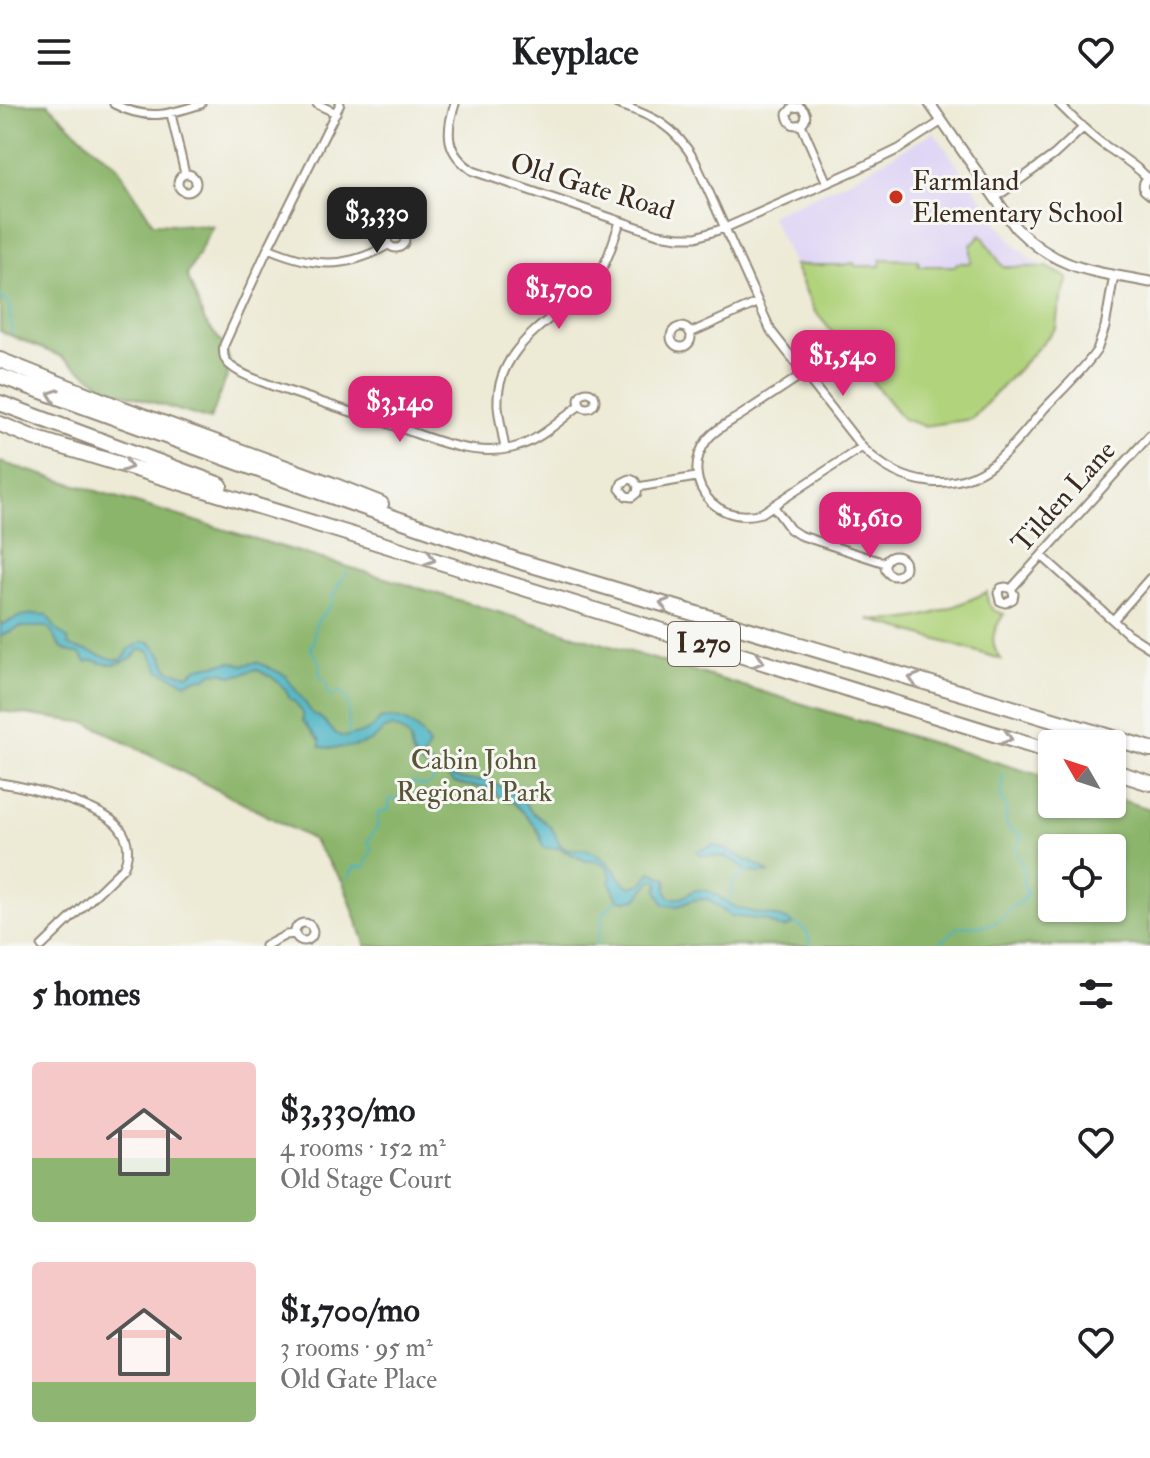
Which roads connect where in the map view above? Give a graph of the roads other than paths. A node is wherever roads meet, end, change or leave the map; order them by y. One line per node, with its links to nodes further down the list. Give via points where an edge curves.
1 (114, 104): 10 (street, via 138,114)
2 (201, 104): 10 (street)
3 (317, 104): 9 (street)
4 (340, 104): 9 (street)
5 (455, 104): 19 (street, Old Gate Road, via 450,138 468,167)
6 (617, 104): 20 (street, via 652,116 676,134 695,161)
7 (930, 104): 11 (street)
8 (1059, 104): 13 (street)
9 (336, 113): 22 (street)
10 (171, 114): 14 (street)
11 (942, 121): 16 (street, Old Gate Road, via 899,149); 18 (street)
12 (801, 124): 16 (street)
13 (1083, 128): 15 (street); 18 (street)
14 (185, 174)
15 (1149, 178): 17 (street, via 1143,188)
16 (827, 183): 20 (street, Old Gate Road)
17 (1150, 195)
18 (995, 198): 23 (street, via 1016,228 1054,258)
19 (620, 222): 20 (street, Old Gate Road, via 679,237); 35 (street, via 596,278 523,342 504,370 498,405)
20 (725, 228): 25 (street)
21 (388, 245): 22 (street, via 336,263 306,262)
22 (268, 248): 35 (street, via 224,345 224,358 231,366 264,383 445,443 480,451)
23 (1114, 275): 24 (street); 34 (street, via 1097,350 989,466 952,481 923,481 890,470)
24 (1150, 282)
25 (757, 303): 26 (street); 28 (street)
26 (690, 333)
27 (0, 360): 41 (highway, I 270)
28 (803, 374): 34 (street); 36 (street, via 711,436 702,447)
29 (0, 376): 41 (highway, I 270, one-way to 29)
30 (0, 403): 39 (highway, I 270)
31 (580, 405): 35 (street, via 534,439)
32 (0, 424): 39 (highway, I 270, one-way to 39)
33 (1150, 435): 40 (street, Tilden Lane)
34 (862, 447): 38 (street)
35 (505, 449)
36 (696, 477): 37 (street); 38 (street, via 706,497 730,514 751,516)
37 (638, 487)
38 (774, 507): 42 (street, via 799,535)
39 (356, 536): 47 (highway, I 270, one-way to 47)
40 (1042, 556): 44 (street, Tilden Lane); 45 (street)
41 (522, 562): 48 (highway, I 270, one-way to 41)
42 (885, 563)
43 (1150, 578): 45 (street)
44 (1011, 589)
45 (1113, 620): 46 (street)
46 (1150, 648)
47 (1038, 748)
48 (1150, 749)
49 (1126, 775): 51 (highway)
50 (0, 783): 53 (street, via 56,796 100,814 117,824 126,840 123,868)
51 (1150, 783)
52 (295, 934): 54 (street)
53 (42, 946)
54 (265, 946)

